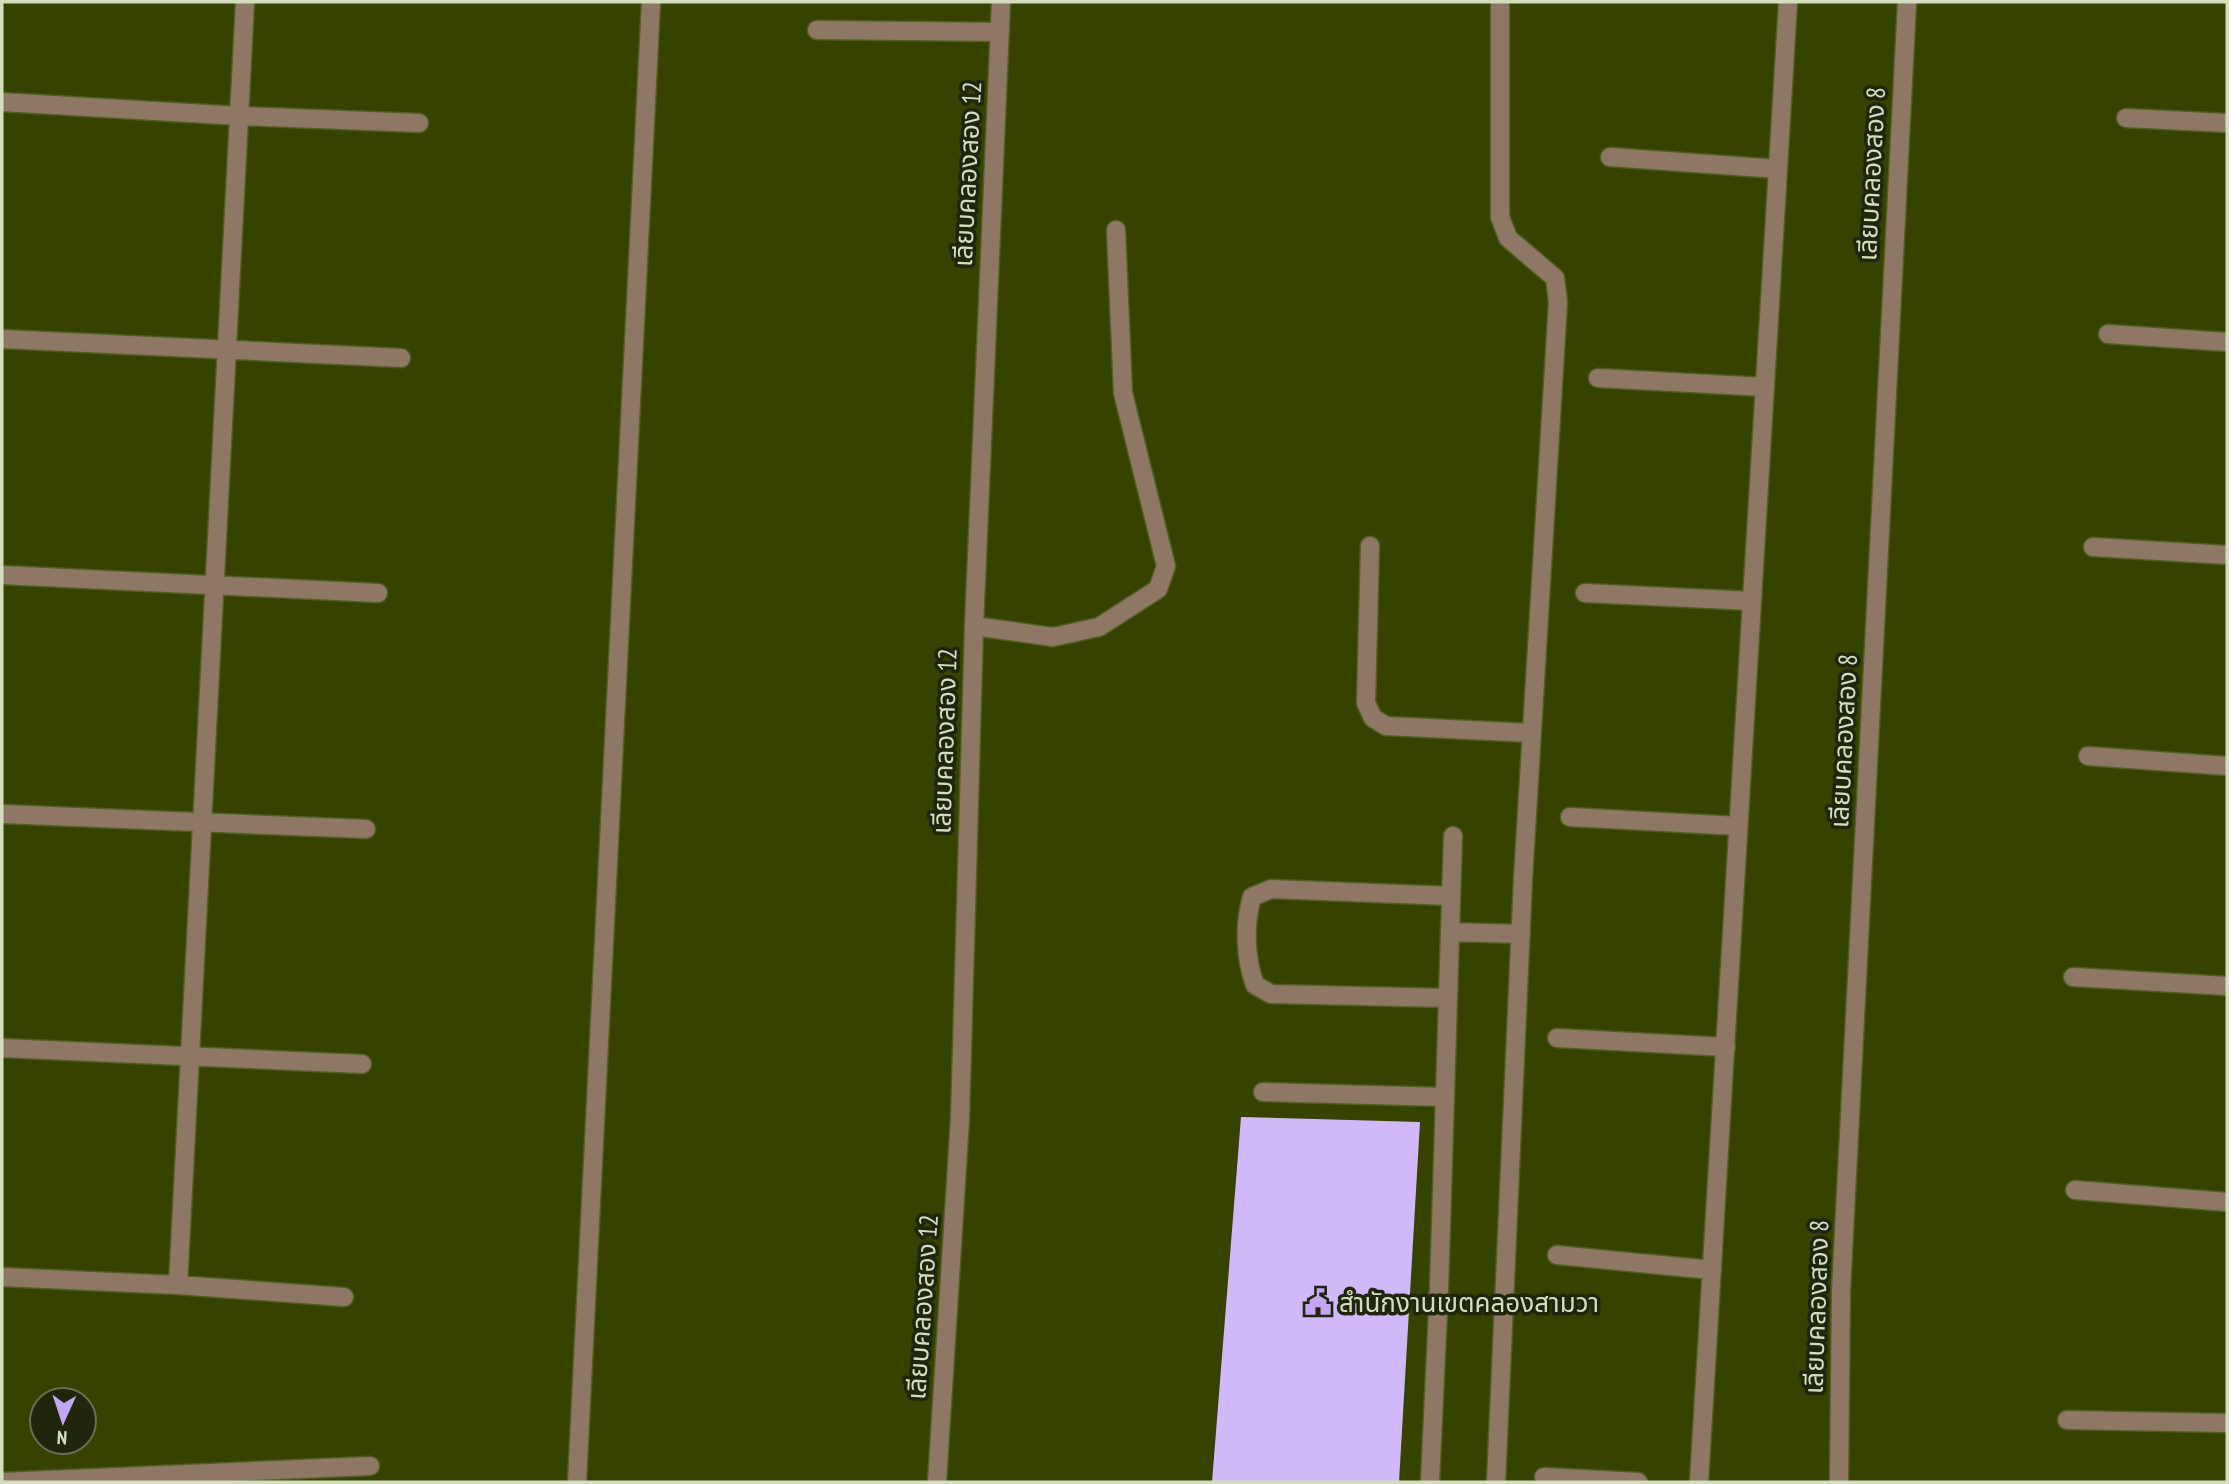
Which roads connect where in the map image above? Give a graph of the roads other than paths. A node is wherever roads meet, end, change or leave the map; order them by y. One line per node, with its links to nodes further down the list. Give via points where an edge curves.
1 (245, 2): 10 (street)
2 (651, 2): 68 (street)
3 (1001, 2): 8 (street, เลียบคลองสอง 12)
4 (1500, 2): 33 (street, via 1500,218 1508,238 1555,278 1559,302)
5 (1788, 2): 15 (street)
6 (1906, 2): 74 (street, เลียบคลองสอง 8, via 1842,1291)
7 (817, 30): 8 (street)
8 (1000, 32): 32 (street, เลียบคลองสอง 12)
9 (2, 102): 10 (street)
10 (240, 116): 12 (street); 20 (street)
11 (2126, 118): 13 (street)
12 (419, 123)
13 (2227, 123)
14 (1609, 157): 15 (street)
15 (1778, 169): 23 (street)
16 (1116, 230): 32 (street, via 1123,393 1166,566 1158,589 1099,627 1053,637)
17 (2108, 334): 19 (street)
18 (2, 339): 20 (street)
19 (2227, 342)
20 (229, 349): 21 (street); 28 (street)
21 (401, 358)
22 (1598, 378): 23 (street)
23 (1765, 387): 31 (street)
24 (1370, 546): 33 (street, via 1366,703 1373,718 1386,726)
25 (2093, 547): 26 (street)
26 (2227, 555)
27 (2, 575): 28 (street)
28 (216, 586): 29 (street); 38 (street)
29 (378, 593)
30 (1585, 593): 31 (street)
31 (1752, 601): 39 (street)
32 (974, 626): 69 (street, เลียบคลองสอง 12, via 960,1119)
33 (1532, 733): 44 (street)
34 (2088, 755): 35 (street)
35 (2227, 766)
36 (2, 814): 38 (street)
37 (1570, 817): 39 (street)
38 (203, 823): 40 (street); 51 (street)
39 (1738, 826): 49 (street)
40 (366, 829)
41 (1453, 836): 42 (street)
42 (1451, 896): 43 (street); 47 (street, via 1270,889 1252,897 1248,911 1248,966 1255,985 1271,994)
43 (1450, 932): 44 (street); 47 (street)
44 (1521, 934): 71 (street)
45 (2073, 977): 46 (street)
46 (2227, 986)
47 (1448, 998): 54 (street)
48 (1557, 1038): 49 (street)
49 (1726, 1047): 58 (street)
50 (2, 1048): 51 (street)
51 (190, 1055): 52 (street); 60 (street)
52 (362, 1064)
53 (1263, 1092): 54 (street)
54 (1445, 1097): 70 (street)
55 (2075, 1190): 56 (street)
56 (2227, 1202)
57 (1557, 1255): 58 (street)
58 (1712, 1270): 73 (street)
59 (2, 1277): 60 (street)
60 (178, 1285): 61 (street)
61 (344, 1297)
62 (2067, 1420): 63 (street)
63 (2227, 1423)
64 (370, 1466): 66 (street)
65 (1544, 1476): 72 (street)
66 (217, 1477): 67 (street)
67 (2, 1482)
68 (577, 1482)
69 (937, 1482)
70 (1430, 1482)
71 (1496, 1482)
72 (1638, 1482)
73 (1699, 1482)
74 (1839, 1482)

